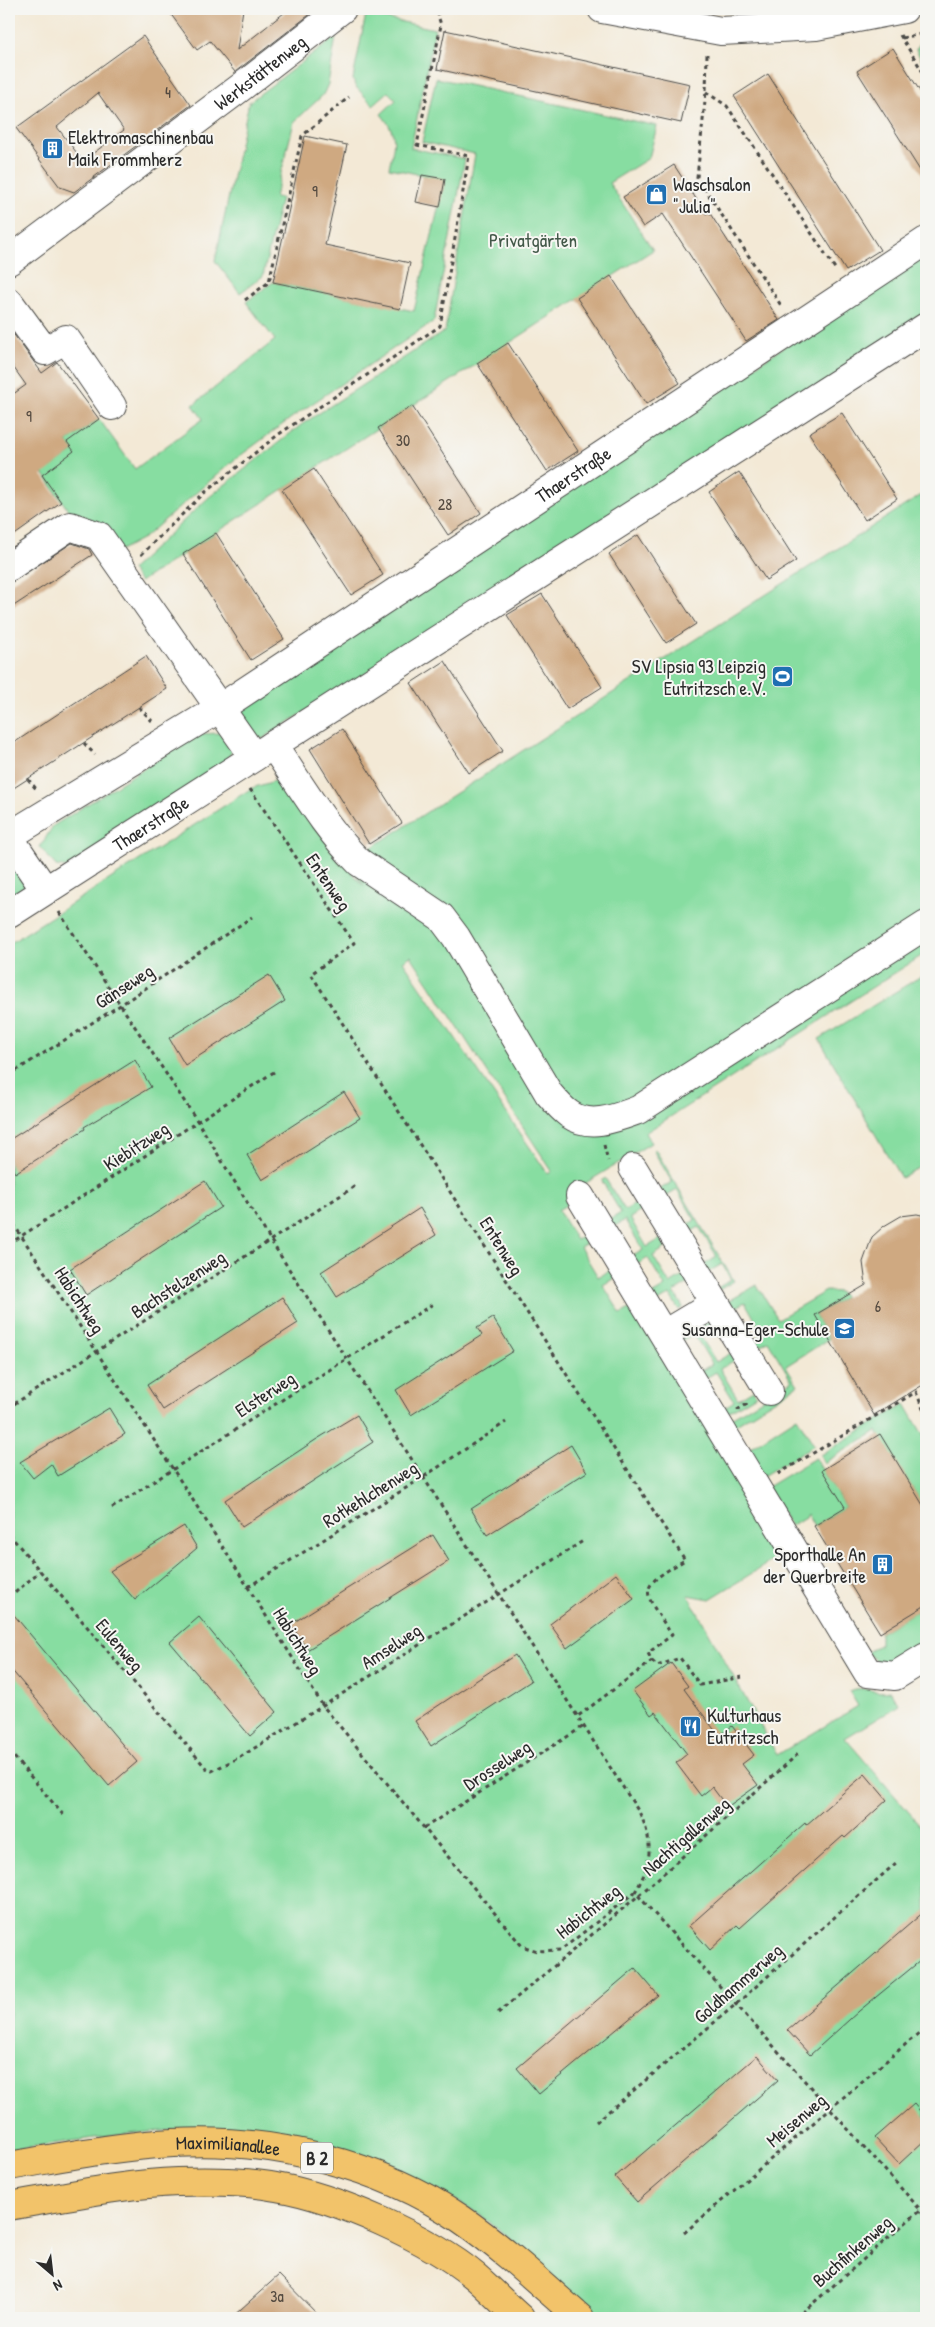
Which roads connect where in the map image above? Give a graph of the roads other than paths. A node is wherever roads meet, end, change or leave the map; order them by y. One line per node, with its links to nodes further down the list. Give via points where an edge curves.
1 (342, 9): 5 (street, Werkstättenweg)
2 (602, 9): 3 (street, via 721,31 816,26)
3 (878, 11)
4 (926, 241): 10 (street, Thaerstraße)
5 (9, 261)
6 (9, 302): 8 (street, via 45,351 66,338)
7 (926, 327): 11 (street, Thaerstraße)
8 (112, 406)
9 (9, 567): 10 (street, via 70,526 98,536)
10 (220, 708): 11 (street); 12 (street, Thaerstraße)
11 (255, 757): 13 (street, Thaerstraße); 15 (street, via 359,862 441,917 549,1094 569,1115 590,1122 612,1120 638,1110)
12 (9, 836): 13 (street, Thaerstraße)
13 (45, 890): 14 (street, Thaerstraße)
14 (9, 914)
15 (926, 925)
16 (632, 1168): 18 (street)
17 (580, 1196): 19 (street)
18 (714, 1304): 19 (street); 20 (street)
19 (664, 1334): 21 (street, via 868,1674 895,1676)
20 (769, 1391)
21 (926, 1657)
22 (9, 2166): 25 (highway, Maximilianallee / B 2, via 119,2149 184,2143 231,2143 288,2150 354,2168 414,2191 461,2219 510,2256)
23 (9, 2206): 24 (highway, Maximilianallee / B 2, via 177,2182 277,2187 344,2206 399,2230 474,2276)
24 (520, 2318)
25 (580, 2318)

